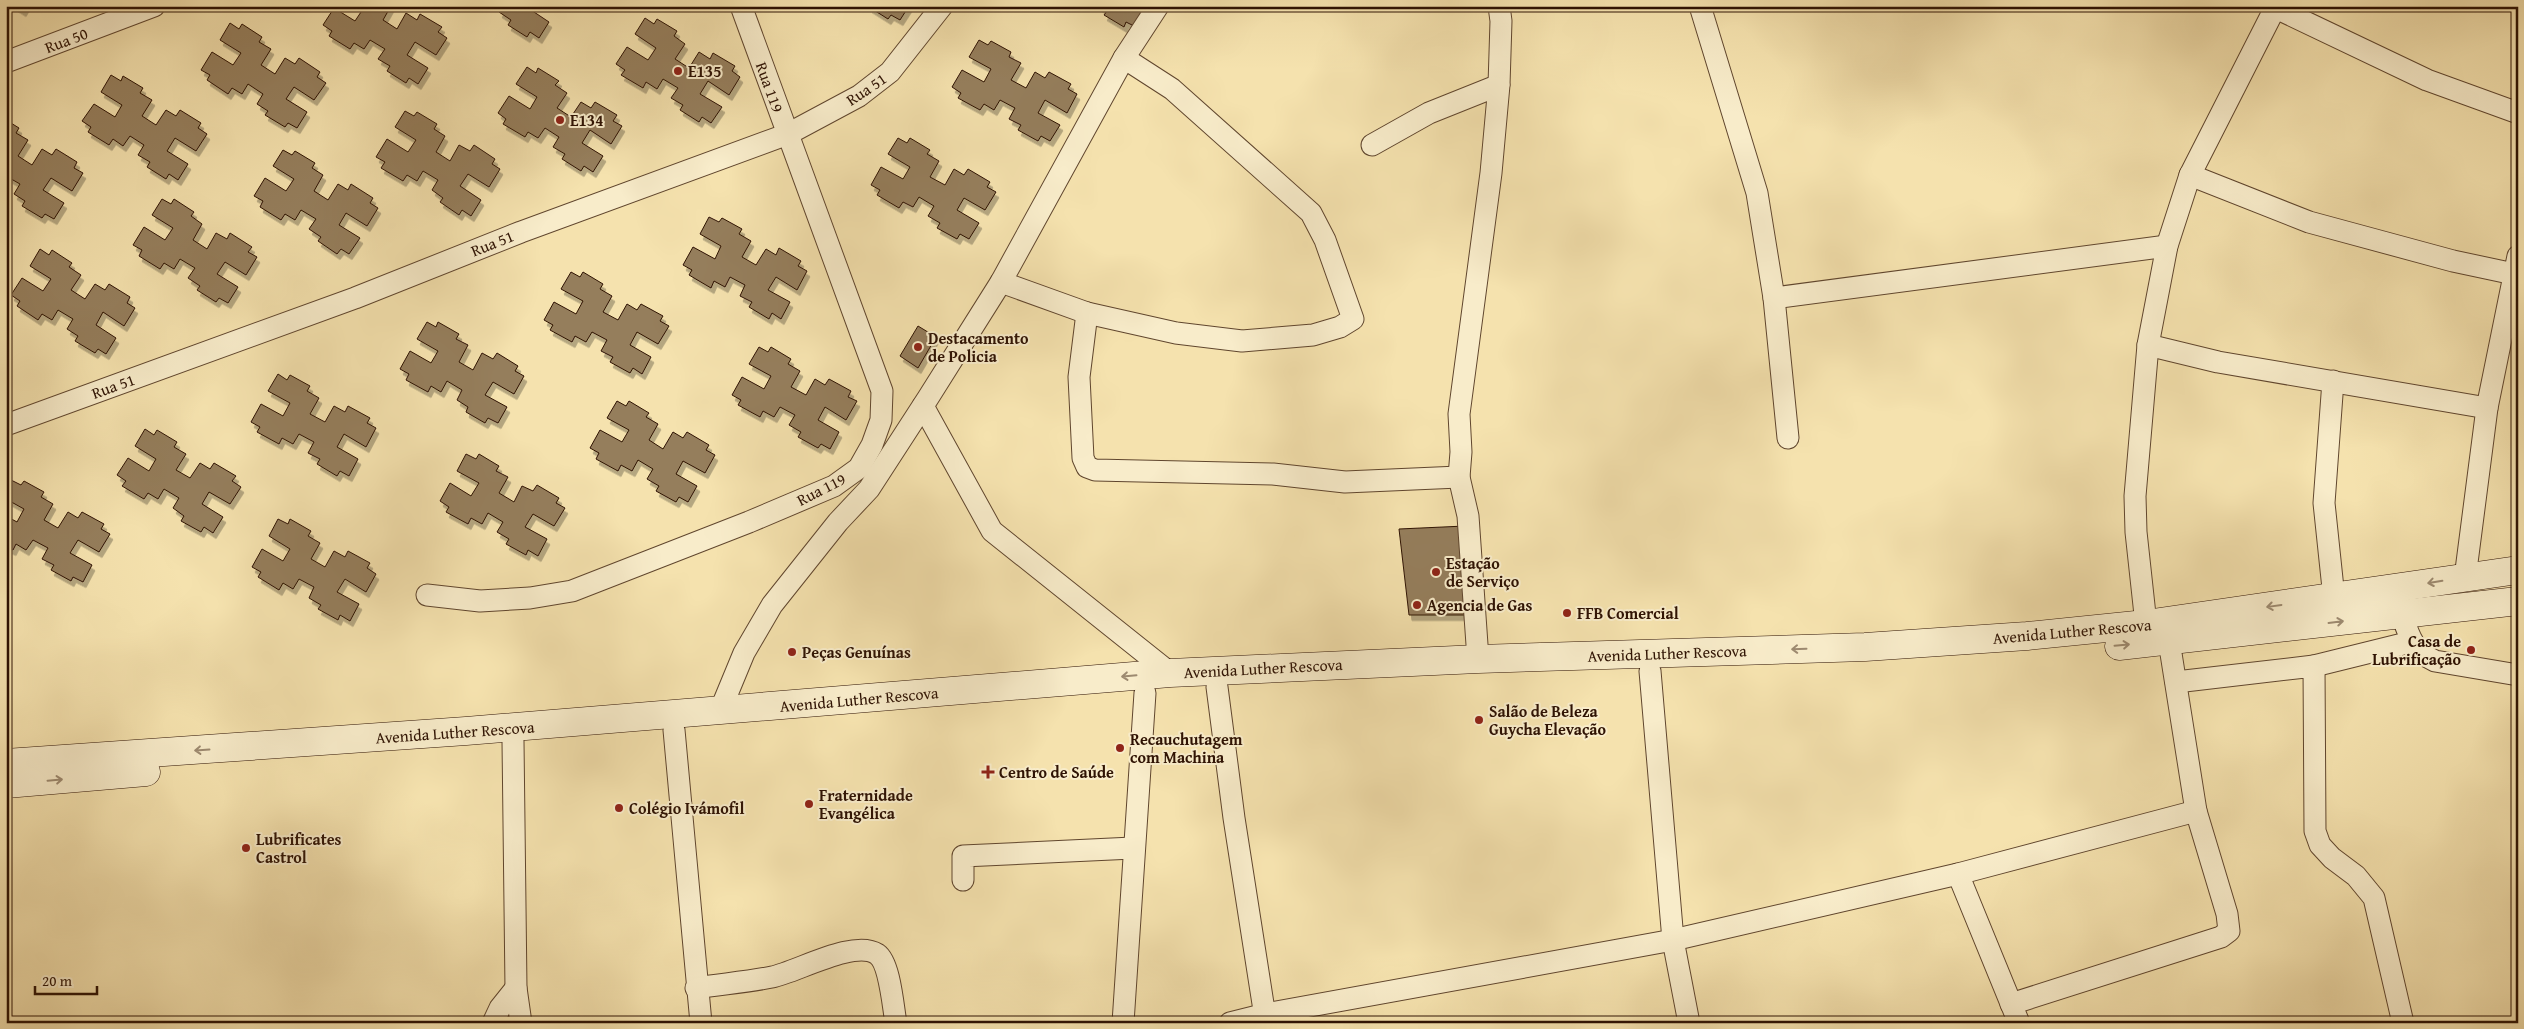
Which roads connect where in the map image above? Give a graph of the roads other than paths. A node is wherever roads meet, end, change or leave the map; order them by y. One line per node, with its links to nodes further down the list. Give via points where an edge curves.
1 (154, 6): 9 (street, Rua 50)
2 (741, 6): 12 (street, Rua 119)
3 (942, 6): 12 (street, Rua 51, via 890,72 859,96)
4 (1158, 6): 8 (street)
5 (1499, 6): 10 (street)
6 (1700, 6): 18 (street, via 1757,193)
7 (2276, 7): 11 (street, via 2427,80); 14 (street)
8 (1124, 58): 17 (street); 19 (street, via 1172,89 1311,213 1332,256 1353,320 1313,335 1242,340 1176,333)
9 (6, 62)
10 (1498, 85): 13 (street, via 1430,113); 26 (street, via 1491,173 1459,414)
11 (2518, 113)
12 (788, 134): 24 (street, Rua 51, via 521,232 355,298); 29 (street, Rua 119, via 882,392 881,420 859,468 834,486 572,591 480,601)
13 (1372, 145)
14 (2190, 175): 15 (street); 16 (street, via 2309,222 2453,261)
15 (2167, 246): 18 (street); 20 (street)
16 (2516, 265): 23 (street)
17 (1001, 282): 19 (street); 22 (street)
18 (1774, 298): 25 (street)
19 (1087, 313): 26 (street, via 1079,377 1083,458 1087,467 1095,470 1273,474 1345,482)
20 (2148, 345): 21 (street, via 2218,362); 33 (street, via 2135,496)
21 (2333, 381): 23 (street); 30 (street, via 2324,503)
22 (922, 406): 39 (street, via 992,530); 44 (street, via 869,489 838,522 772,605 744,653)
23 (2487, 408): 28 (street)
24 (6, 425)
25 (1788, 438)
26 (1459, 477): 36 (street, via 1468,516)
27 (2518, 570): 28 (main road, Avenida Luther Rescova)
28 (2465, 578): 30 (main road, Avenida Luther Rescova, one-way to 30)
29 (427, 595)
30 (2334, 598): 33 (main road, Avenida Luther Rescova, one-way to 33)
31 (2518, 601): 32 (main road, Avenida Luther Rescova)
32 (2402, 614): 34 (main road, Avenida Luther Rescova, one-way to 32); 35 (street)
33 (2146, 624): 36 (main road, Avenida Luther Rescova, one-way to 36, via 1865,647)
34 (2169, 641): 38 (main road, Avenida Luther Rescova, one-way to 34, via 1797,667); 41 (street)
35 (2410, 642): 37 (street); 40 (street, via 2435,661)
36 (1478, 659): 39 (main road, Avenida Luther Rescova)
37 (2314, 666): 41 (street); 65 (street, via 2315,830 2320,845 2356,876 2374,898)
38 (1650, 671): 42 (main road, Avenida Luther Rescova); 53 (street)
39 (1170, 673): 44 (main road, Avenida Luther Rescova, one-way to 44)
40 (2518, 675)
41 (2176, 682): 49 (street)
42 (1217, 687): 43 (main road, Avenida Luther Rescova); 57 (street)
43 (1145, 693): 45 (main road, Avenida Luther Rescova); 50 (street)
44 (720, 711): 47 (main road, Avenida Luther Rescova, one-way to 47)
45 (674, 730): 46 (main road, Avenida Luther Rescova); 55 (street)
46 (513, 741): 48 (main road, Avenida Luther Rescova, one-way to 46); 54 (street)
47 (6, 763)
48 (6, 784)
49 (2196, 811): 51 (street); 56 (street, via 2229,930 2221,937)
50 (1133, 848): 52 (street, via 963,856); 62 (street)
51 (1958, 874): 53 (street); 56 (street)
52 (963, 880)
53 (1673, 940): 57 (street); 64 (street)
54 (516, 988): 58 (street); 59 (street)
55 (696, 988): 60 (street); 61 (street, via 774,977 827,958 862,950 877,954 885,965)
56 (2015, 1013)
57 (1266, 1018): 63 (street)
58 (492, 1023)
59 (520, 1023)
60 (701, 1023)
61 (896, 1023)
62 (1123, 1023)
63 (1230, 1023)
64 (1689, 1023)
65 (2403, 1023)

